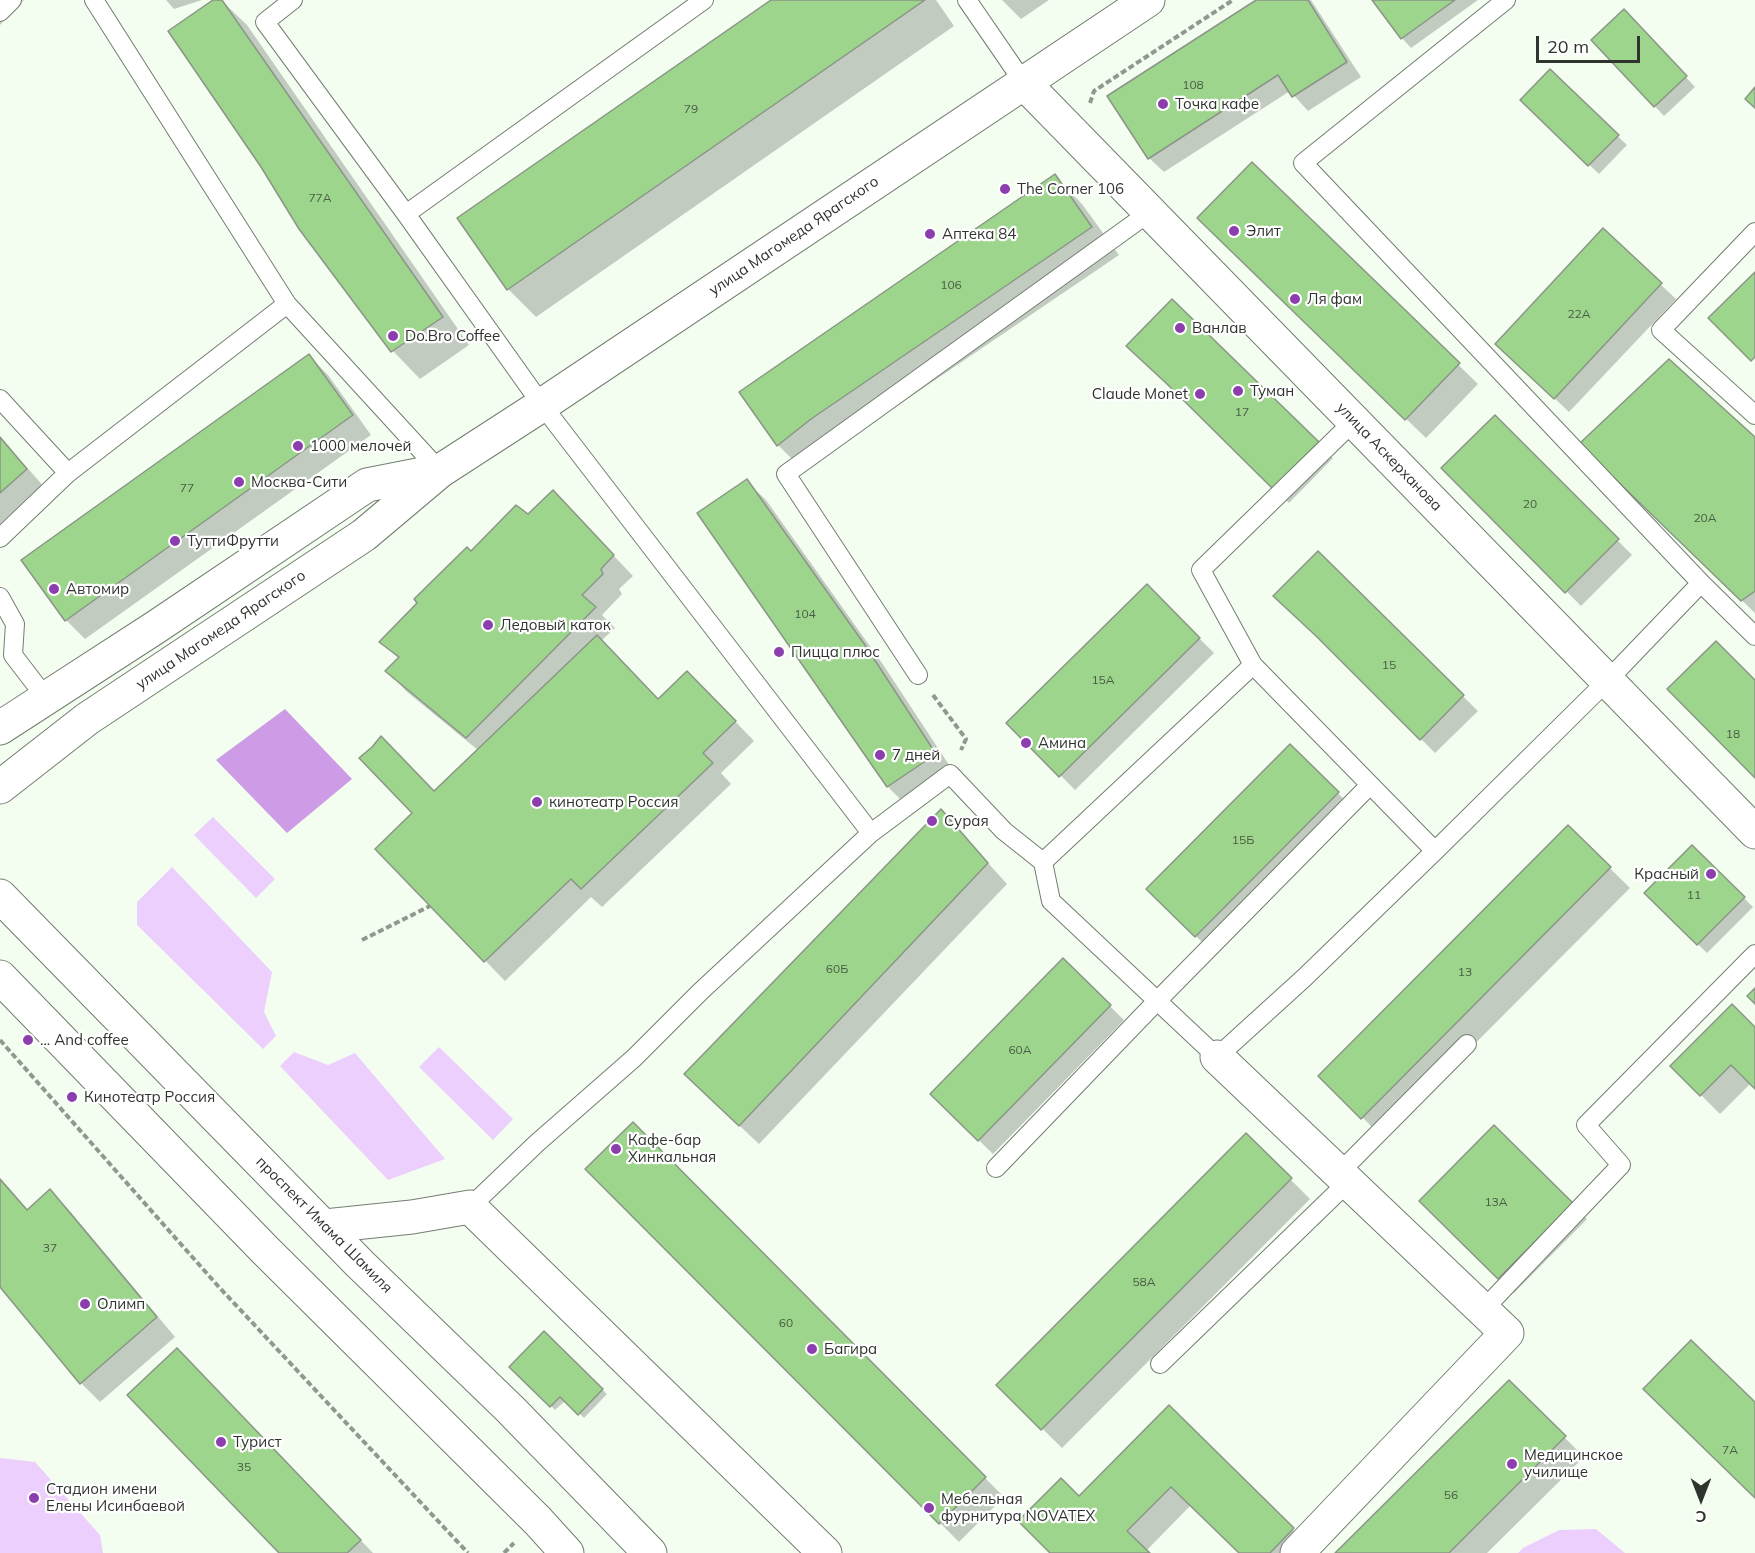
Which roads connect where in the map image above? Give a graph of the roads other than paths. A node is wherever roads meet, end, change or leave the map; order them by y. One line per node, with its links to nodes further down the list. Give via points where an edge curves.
1 (12, 0): 8 (lane)
2 (94, 0): 13 (lane)
3 (293, 0): 11 (lane, via 265,22)
4 (704, 0): 11 (lane)
5 (967, 0): 9 (lane)
6 (1148, 0): 9 (main road, улица Магомеда Ярагского)
7 (1506, 0): 21 (lane, via 1303,163)
8 (0, 12)
9 (1024, 83): 10 (main road, улица Аскерханова); 15 (main road, улица Магомеда Ярагского)
10 (1150, 212): 17 (main road, улица Аскерханова); 26 (lane, via 786,474)
11 (406, 214): 15 (lane)
12 (1755, 232): 16 (lane, via 1661,330)
13 (287, 304): 18 (lane); 19 (lane)
14 (0, 399): 19 (lane)
15 (542, 405): 18 (main road, улица Магомеда Ярагского); 33 (lane)
16 (1755, 415)
17 (1354, 421): 25 (lane, via 1201,570); 27 (main road, улица Аскерханова)
18 (440, 471): 28 (main road, улица Магомеда Ярагского, via 367,484); 31 (main road, улица Магомеда Ярагского, via 364,535 87,719)
19 (68, 472): 20 (lane)
20 (0, 538)
21 (1701, 583): 24 (lane); 27 (lane)
22 (0, 597): 23 (lane)
23 (7, 628): 28 (lane, via 13,655)
24 (1755, 636)
25 (1253, 665): 30 (lane); 35 (lane)
26 (918, 675)
27 (1607, 681): 32 (main road, улица Аскерханова); 34 (lane)
28 (46, 698): 29 (main road, улица Магомеда Ярагского)
29 (0, 728)
30 (1370, 785): 34 (lane); 39 (lane)
31 (0, 787)
32 (1755, 832)
33 (871, 833): 35 (lane, via 950,774 1004,831); 44 (lane)
34 (1435, 852): 41 (lane)
35 (1043, 862): 39 (lane, via 1051,901)
36 (0, 896): 45 (main road, проспект Имама Шамиля)
37 (1755, 954): 46 (lane, via 1586,1125 1621,1165)
38 (0, 977): 48 (main road)
39 (1157, 1001): 41 (lane); 42 (lane)
40 (1467, 1044): 43 (lane)
41 (1217, 1057): 43 (main road)
42 (996, 1168)
43 (1344, 1178): 46 (main road); 47 (lane)
44 (470, 1207): 45 (main road); 50 (main road)
45 (325, 1226): 49 (main road, проспект Имама Шамиля)
46 (1483, 1311): 51 (main road, via 1507,1333)
47 (1160, 1364)
48 (567, 1553)
49 (650, 1553)
50 (825, 1553)
51 (1297, 1553)

